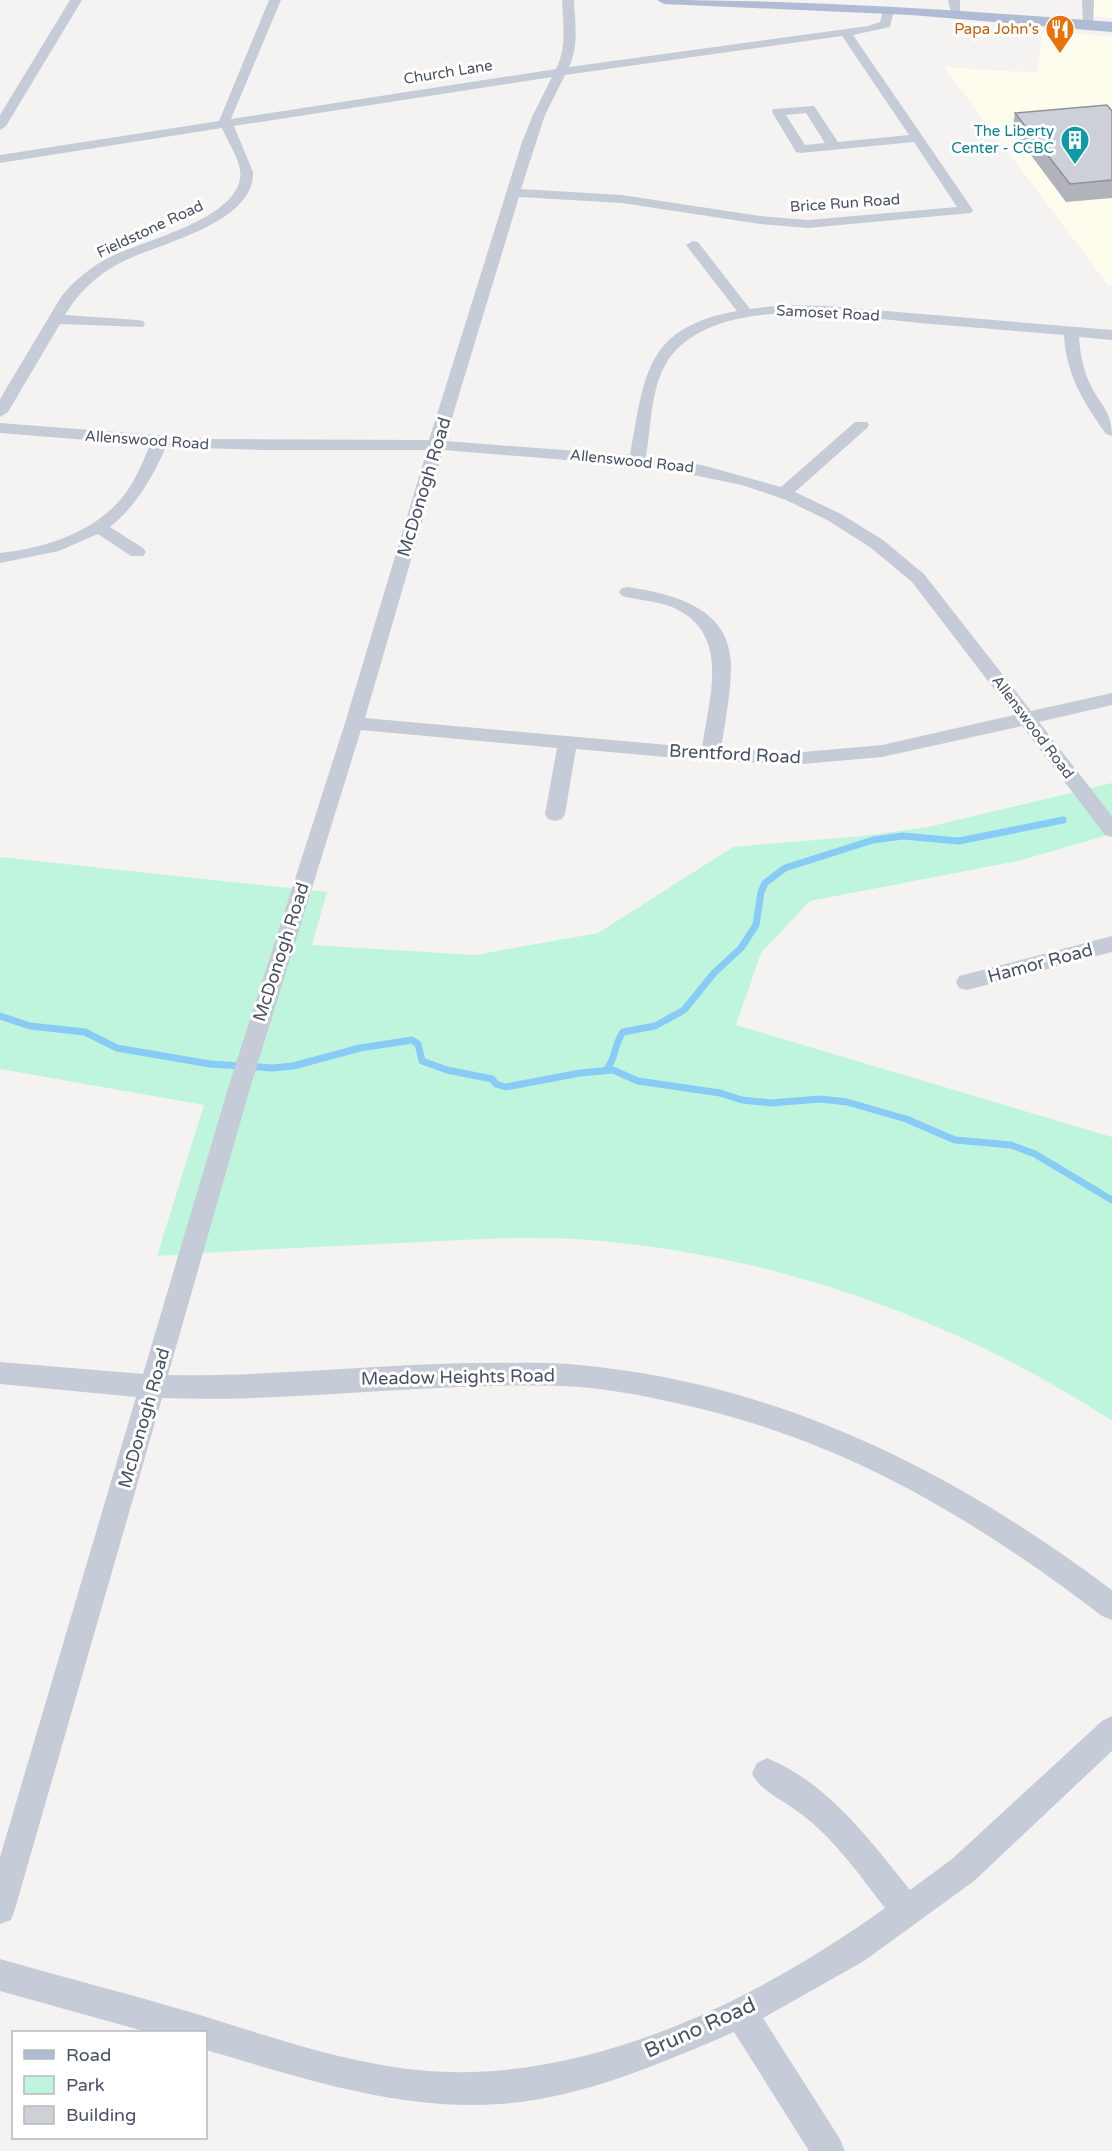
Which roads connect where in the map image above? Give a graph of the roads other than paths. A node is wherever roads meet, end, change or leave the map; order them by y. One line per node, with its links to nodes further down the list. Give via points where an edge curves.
1 (76, 0): 13 (street)
2 (275, 0): 12 (street, via 225,119)
3 (568, 0): 11 (street, McDonogh Road, via 570,50)
4 (664, 0): 7 (main road)
5 (1088, 0): 8 (street)
6 (955, 7): 7 (main road); 8 (main road)
7 (888, 10): 10 (street, Church Lane, via 886,24)
8 (1089, 25): 9 (main road)
9 (1112, 27)
10 (846, 33): 11 (street, Church Lane); 14 (street, Brice Run Road)
11 (561, 73): 12 (street, Church Lane); 17 (street, McDonogh Road, via 539,115)
12 (226, 125): 16 (street, Church Lane); 20 (street, Fieldstone Road, via 247,172 244,190 237,201 211,220 135,250 97,271 68,297)
13 (0, 126)
14 (917, 138): 15 (street); 17 (street, Brice Run Road, via 966,210 791,224 622,199)
15 (834, 146)
16 (0, 159)
17 (514, 193): 29 (street, McDonogh Road)
18 (693, 245): 19 (street)
19 (746, 313): 22 (street, Samoset Road, via 826,310); 30 (street, Samoset Road, via 697,329 666,353 652,379)
20 (56, 319): 21 (street); 24 (street, Fieldstone Road)
21 (138, 324)
22 (1071, 332): 23 (street, Samoset Road); 27 (street, via 1074,365 1080,380)
23 (1112, 335)
24 (0, 411)
25 (861, 425): 31 (street)
26 (0, 428): 28 (street, Allenswood Road)
27 (1112, 431)
28 (160, 442): 29 (street, Allenswood Road, via 238,446); 32 (street, via 137,489 115,514)
29 (436, 445): 30 (street, Allenswood Road); 38 (street, McDonogh Road)
30 (637, 459): 31 (street, Allenswood Road, via 724,473)
31 (786, 492): 37 (street, Allenswood Road, via 868,537 918,578)
32 (97, 526): 33 (street); 34 (street, via 55,547)
33 (137, 552)
34 (0, 558)
35 (628, 592): 40 (street, via 680,602 715,637 722,665)
36 (1112, 699): 37 (street, Brentford Road)
37 (1026, 719): 40 (street, Brentford Road, via 844,755); 42 (street, Allenswood Road)
38 (354, 723): 39 (street, Brentford Road); 46 (street, McDonogh Road, via 240,1085)
39 (568, 742): 40 (street, Brentford Road); 41 (street)
40 (711, 755)
41 (555, 814)
42 (1112, 830)
43 (1112, 944): 44 (street, Hamor Road)
44 (967, 982)
45 (0, 1373): 46 (street, Meadow Heights Road)
46 (153, 1386): 47 (street, Meadow Heights Road, via 471,1374 568,1375 719,1399 830,1436 908,1472 995,1521 1063,1567); 50 (street, McDonogh Road)
47 (1112, 1607)
48 (1112, 1731): 51 (street, Bruno Road, via 963,1870)
49 (767, 1773): 51 (street, via 816,1806)
50 (0, 1909)
51 (908, 1911): 53 (street, Bruno Road, via 824,1968)
52 (0, 1975): 54 (street, Bruno Road)
53 (741, 2013): 55 (street, Bruno Road, via 642,2055 571,2076 501,2088 428,2087 350,2075); 56 (street)
54 (197, 2031)
55 (207, 2034)
56 (828, 2151)

